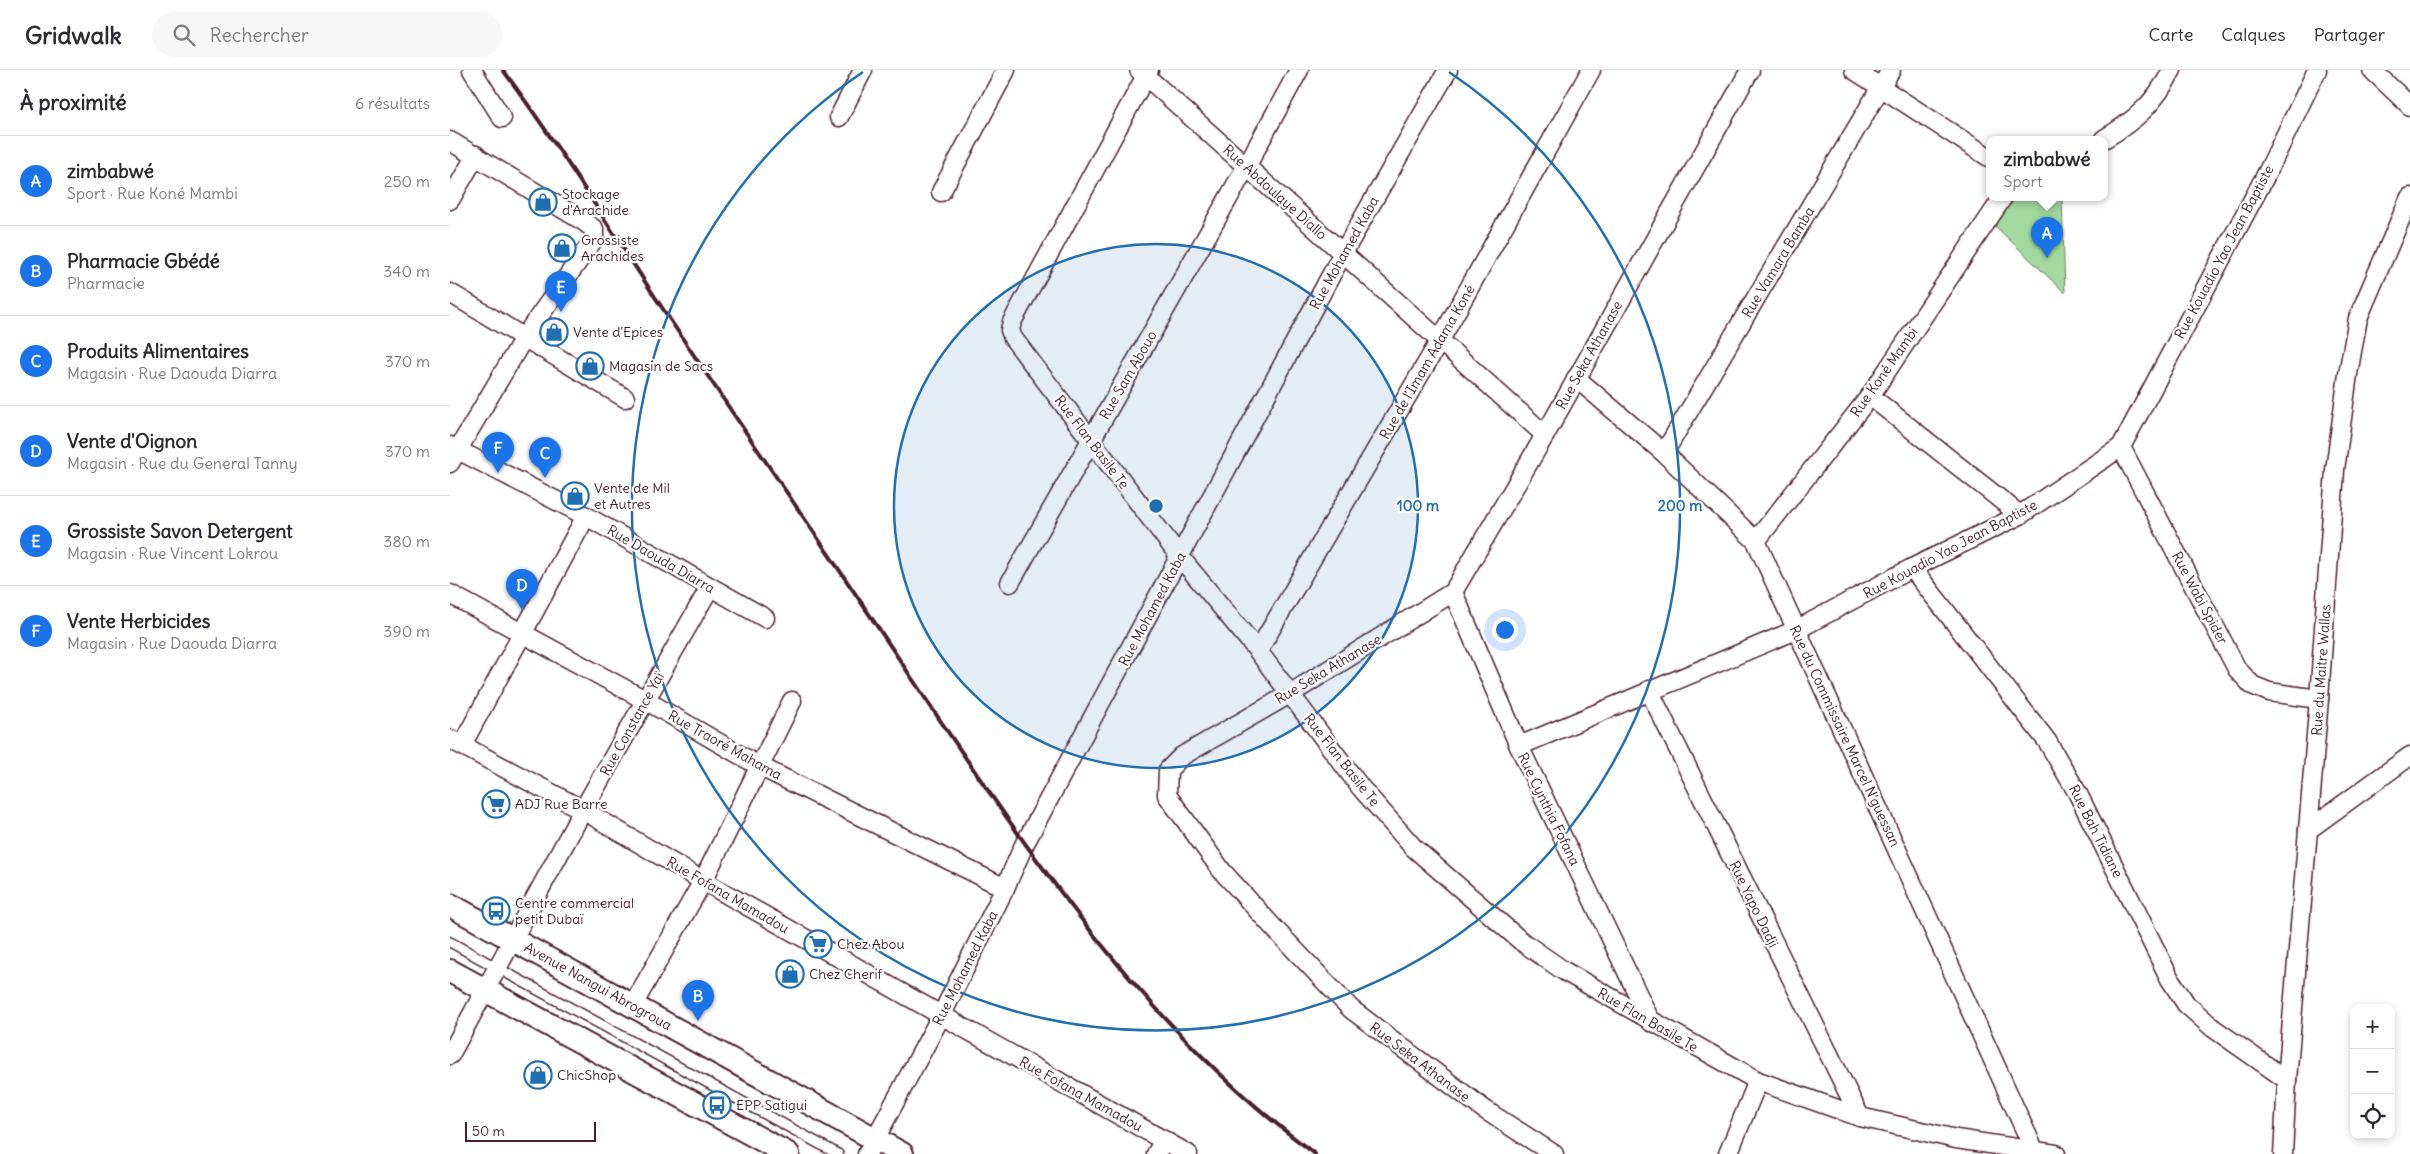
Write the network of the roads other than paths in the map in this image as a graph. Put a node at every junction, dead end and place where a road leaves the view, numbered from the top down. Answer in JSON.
{"nodes":[{"id":1,"x":472,"y":70,"type":"edge"},
{"id":2,"x":862,"y":70,"type":"edge"},
{"id":3,"x":1006,"y":70,"type":"edge"},
{"id":4,"x":1298,"y":70,"type":"edge"},
{"id":5,"x":1448,"y":70,"type":"edge"},
{"id":6,"x":1591,"y":70,"type":"edge"},
{"id":7,"x":1750,"y":70,"type":"edge"},
{"id":8,"x":1854,"y":70,"type":"edge"},
{"id":9,"x":1891,"y":70,"type":"edge"},
{"id":10,"x":2172,"y":70,"type":"edge"},
{"id":11,"x":2317,"y":70,"type":"edge"},
{"id":12,"x":2372,"y":70,"type":"edge"},
{"id":13,"x":1145,"y":72,"type":"edge"},
{"id":14,"x":1881,"y":88,"type":"junction"},
{"id":15,"x":2410,"y":106,"type":"edge"},
{"id":16,"x":502,"y":118,"type":"dead end"},
{"id":17,"x":838,"y":118,"type":"dead end"},
{"id":18,"x":2108,"y":136,"type":"edge"},
{"id":19,"x":450,"y":140,"type":"edge"},
{"id":20,"x":476,"y":155,"type":"junction"},
{"id":21,"x":1986,"y":155,"type":"edge"},
{"id":22,"x":1246,"y":167,"type":"junction"},
{"id":23,"x":941,"y":192,"type":"dead end"},
{"id":24,"x":2410,"y":198,"type":"edge"},
{"id":25,"x":450,"y":200,"type":"edge"},
{"id":26,"x":2000,"y":201,"type":"edge"},
{"id":27,"x":1343,"y":253,"type":"junction"},
{"id":28,"x":450,"y":293,"type":"edge"},
{"id":29,"x":525,"y":336,"type":"junction"},
{"id":30,"x":1439,"y":342,"type":"junction"},
{"id":31,"x":1576,"y":378,"type":"junction"},
{"id":32,"x":1870,"y":396,"type":"junction"},
{"id":33,"x":625,"y":398,"type":"dead end"},
{"id":34,"x":1545,"y":435,"type":"junction"},
{"id":35,"x":1090,"y":441,"type":"junction"},
{"id":36,"x":2121,"y":447,"type":"junction"},
{"id":37,"x":453,"y":453,"type":"edge"},
{"id":38,"x":1664,"y":453,"type":"junction"},
{"id":39,"x":2020,"y":515,"type":"junction"},
{"id":40,"x":586,"y":516,"type":"junction"},
{"id":41,"x":1756,"y":541,"type":"junction"},
{"id":42,"x":1180,"y":557,"type":"junction"},
{"id":43,"x":1912,"y":568,"type":"junction"},
{"id":44,"x":1010,"y":583,"type":"dead end"},
{"id":45,"x":710,"y":587,"type":"junction"},
{"id":46,"x":1453,"y":592,"type":"junction"},
{"id":47,"x":450,"y":594,"type":"edge"},
{"id":48,"x":765,"y":618,"type":"dead end"},
{"id":49,"x":1796,"y":630,"type":"junction"},
{"id":50,"x":521,"y":632,"type":"junction"},
{"id":51,"x":1258,"y":652,"type":"junction"},
{"id":52,"x":1649,"y":690,"type":"junction"},
{"id":53,"x":1290,"y":694,"type":"junction"},
{"id":54,"x":2320,"y":699,"type":"junction"},
{"id":55,"x":645,"y":700,"type":"junction"},
{"id":56,"x":792,"y":701,"type":"dead end"},
{"id":57,"x":456,"y":742,"type":"edge"},
{"id":58,"x":1519,"y":746,"type":"junction"},
{"id":59,"x":2410,"y":756,"type":"edge"},
{"id":60,"x":758,"y":766,"type":"junction"},
{"id":61,"x":583,"y":810,"type":"junction"},
{"id":62,"x":2308,"y":830,"type":"junction"},
{"id":63,"x":703,"y":881,"type":"junction"},
{"id":64,"x":1005,"y":888,"type":"junction"},
{"id":65,"x":450,"y":905,"type":"edge"},
{"id":66,"x":513,"y":939,"type":"junction"},
{"id":67,"x":450,"y":942,"type":"edge"},
{"id":68,"x":497,"y":968,"type":"junction"},
{"id":69,"x":450,"y":971,"type":"edge"},
{"id":70,"x":486,"y":990,"type":"junction"},
{"id":71,"x":633,"y":1006,"type":"junction"},
{"id":72,"x":941,"y":1016,"type":"junction"},
{"id":73,"x":1650,"y":1022,"type":"junction"},
{"id":74,"x":450,"y":1055,"type":"edge"},
{"id":75,"x":2287,"y":1080,"type":"junction"},
{"id":76,"x":1758,"y":1081,"type":"junction"},
{"id":77,"x":1860,"y":1117,"type":"junction"},
{"id":78,"x":871,"y":1147,"type":"edge"},
{"id":79,"x":1160,"y":1147,"type":"edge"},
{"id":80,"x":2035,"y":1152,"type":"junction"},
{"id":81,"x":788,"y":1154,"type":"edge"},
{"id":82,"x":838,"y":1154,"type":"edge"},
{"id":83,"x":902,"y":1154,"type":"edge"},
{"id":84,"x":1188,"y":1154,"type":"edge"},
{"id":85,"x":1554,"y":1154,"type":"edge"},
{"id":86,"x":1728,"y":1154,"type":"edge"},
{"id":87,"x":2056,"y":1154,"type":"edge"},
{"id":88,"x":2283,"y":1154,"type":"edge"}],
"edges":[{"from":1,"to":16,"type":"street"},
{"from":2,"to":17,"type":"street"},
{"from":3,"to":23,"type":"street"},
{"from":4,"to":22,"type":"street","name":"Rue Sam Abouo"},
{"from":5,"to":27,"type":"street","name":"Rue Mohamed Kaba"},
{"from":6,"to":30,"type":"street","name":"Rue de l'Imam Adama Koné"},
{"from":7,"to":31,"type":"street","name":"Rue Seka Athanase"},
{"from":8,"to":14,"type":"street"},
{"from":9,"to":14,"type":"street","name":"Rue Vamara Bamba"},
{"from":10,"to":18,"type":"street"},
{"from":11,"to":36,"type":"street","name":"Rue Kouadio Yao Jean Baptiste"},
{"from":12,"to":15,"type":"street"},
{"from":13,"to":22,"type":"street","name":"Rue Abdoulaye Diallo"},
{"from":13,"to":35,"type":"street","name":"Rue Flan Basile Te"},
{"from":14,"to":21,"type":"street"},
{"from":14,"to":38,"type":"street","name":"Rue Vamara Bamba"},
{"from":19,"to":20,"type":"street"},
{"from":20,"to":25,"type":"street"},
{"from":20,"to":29,"type":"street"},
{"from":22,"to":27,"type":"street","name":"Rue Abdoulaye Diallo"},
{"from":22,"to":35,"type":"street","name":"Rue Sam Abouo"},
{"from":24,"to":54,"type":"street","name":"Rue du Maitre Wallas"},
{"from":26,"to":32,"type":"street","name":"Rue Koné Mambi"},
{"from":27,"to":30,"type":"street","name":"Rue Abdoulaye Diallo"},
{"from":27,"to":42,"type":"street","name":"Rue Mohamed Kaba"},
{"from":28,"to":29,"type":"street"},
{"from":29,"to":33,"type":"street"},
{"from":29,"to":37,"type":"street"},
{"from":30,"to":34,"type":"street","name":"Rue Abdoulaye Diallo"},
{"from":30,"to":51,"type":"street","name":"Rue de l'Imam Adama Koné"},
{"from":31,"to":34,"type":"street","name":"Rue Seka Athanase"},
{"from":31,"to":38,"type":"street","name":"Rue du Commissaire Marcel N'guessan"},
{"from":32,"to":39,"type":"street"},
{"from":32,"to":41,"type":"street","name":"Rue Koné Mambi"},
{"from":34,"to":46,"type":"street","name":"Rue Seka Athanase"},
{"from":35,"to":42,"type":"street","name":"Rue Flan Basile Te"},
{"from":35,"to":44,"type":"street","name":"Rue Sam Abouo"},
{"from":36,"to":39,"type":"street","name":"Rue Kouadio Yao Jean Baptiste"},
{"from":36,"to":54,"type":"street","name":"Rue Wabi Spider"},
{"from":37,"to":40,"type":"street","name":"Rue Daouda Diarra"},
{"from":38,"to":41,"type":"street","name":"Rue du Commissaire Marcel N'guessan"},
{"from":39,"to":43,"type":"street","name":"Rue Kouadio Yao Jean Baptiste"},
{"from":40,"to":45,"type":"street","name":"Rue Daouda Diarra"},
{"from":40,"to":50,"type":"street"},
{"from":41,"to":49,"type":"street","name":"Rue du Commissaire Marcel N'guessan"},
{"from":42,"to":51,"type":"street","name":"Rue Flan Basile Te"},
{"from":42,"to":64,"type":"street","name":"Rue Mohamed Kaba"},
{"from":43,"to":49,"type":"street","name":"Rue Kouadio Yao Jean Baptiste"},
{"from":43,"to":75,"type":"street","name":"Rue Bah Tidiane"},
{"from":45,"to":48,"type":"street","name":"Rue Daouda Diarra"},
{"from":45,"to":55,"type":"street","name":"Rue Constance Yaï"},
{"from":46,"to":53,"type":"street","name":"Rue Seka Athanase"},
{"from":46,"to":58,"type":"street","name":"Rue Cynthia Fofana"},
{"from":47,"to":50,"type":"street","name":"Rue Traoré Mahama"},
{"from":49,"to":52,"type":"street","name":"Rue Kouadio Yao Jean Baptiste"},
{"from":49,"to":80,"type":"street","name":"Rue du Commissaire Marcel N'guessan"},
{"from":50,"to":55,"type":"street","name":"Rue Traoré Mahama"},
{"from":50,"to":57,"type":"street"},
{"from":51,"to":53,"type":"street","name":"Rue Flan Basile Te"},
{"from":52,"to":58,"type":"street","name":"Rue Kouadio Yao Jean Baptiste"},
{"from":52,"to":77,"type":"street","name":"Rue Yapo Dadji"},
{"from":53,"to":73,"type":"street","name":"Rue Flan Basile Te"},
{"from":53,"to":85,"type":"street","name":"Rue Seka Athanase"},
{"from":54,"to":62,"type":"street","name":"Rue du Maitre Wallas"},
{"from":55,"to":60,"type":"street","name":"Rue Traoré Mahama"},
{"from":55,"to":61,"type":"street","name":"Rue Constance Yaï"},
{"from":56,"to":60,"type":"street"},
{"from":57,"to":61,"type":"street","name":"Rue Fofana Mamadou"},
{"from":58,"to":73,"type":"street","name":"Rue Cynthia Fofana"},
{"from":59,"to":62,"type":"street"},
{"from":60,"to":63,"type":"street"},
{"from":60,"to":64,"type":"street","name":"Rue Traoré Mahama"},
{"from":61,"to":63,"type":"street","name":"Rue Fofana Mamadou"},
{"from":61,"to":66,"type":"street","name":"Rue Constance Yaï"},
{"from":62,"to":75,"type":"street","name":"Rue du Maitre Wallas"},
{"from":63,"to":71,"type":"street"},
{"from":63,"to":72,"type":"street","name":"Rue Fofana Mamadou"},
{"from":64,"to":72,"type":"street","name":"Rue Mohamed Kaba"},
{"from":65,"to":66,"type":"street","name":"Avenue Nangui Abrogroua"},
{"from":66,"to":68,"type":"street","name":"Rue Constance Yaï"},
{"from":66,"to":71,"type":"street","name":"Avenue Nangui Abrogroua"},
{"from":67,"to":68,"type":"lane"},
{"from":68,"to":70,"type":"street","name":"Rue Constance Yaï"},
{"from":68,"to":82,"type":"lane"},
{"from":69,"to":70,"type":"street"},
{"from":70,"to":74,"type":"street","name":"Rue Constance Yaï"},
{"from":70,"to":81,"type":"street"},
{"from":71,"to":78,"type":"street","name":"Avenue Nangui Abrogroua"},
{"from":72,"to":78,"type":"street","name":"Rue Mohamed Kaba"},
{"from":72,"to":79,"type":"street","name":"Rue Fofana Mamadou"},
{"from":73,"to":76,"type":"street","name":"Rue Flan Basile Te"},
{"from":75,"to":88,"type":"street","name":"Rue du Maitre Wallas"},
{"from":76,"to":77,"type":"street","name":"Rue Flan Basile Te"},
{"from":76,"to":86,"type":"street"},
{"from":77,"to":80,"type":"street","name":"Rue Flan Basile Te"},
{"from":78,"to":83,"type":"street","name":"Avenue Nangui Abrogroua"},
{"from":79,"to":84,"type":"street","name":"Rue Fofana Mamadou"},
{"from":80,"to":87,"type":"street","name":"Rue Flan Basile Te"}]}
